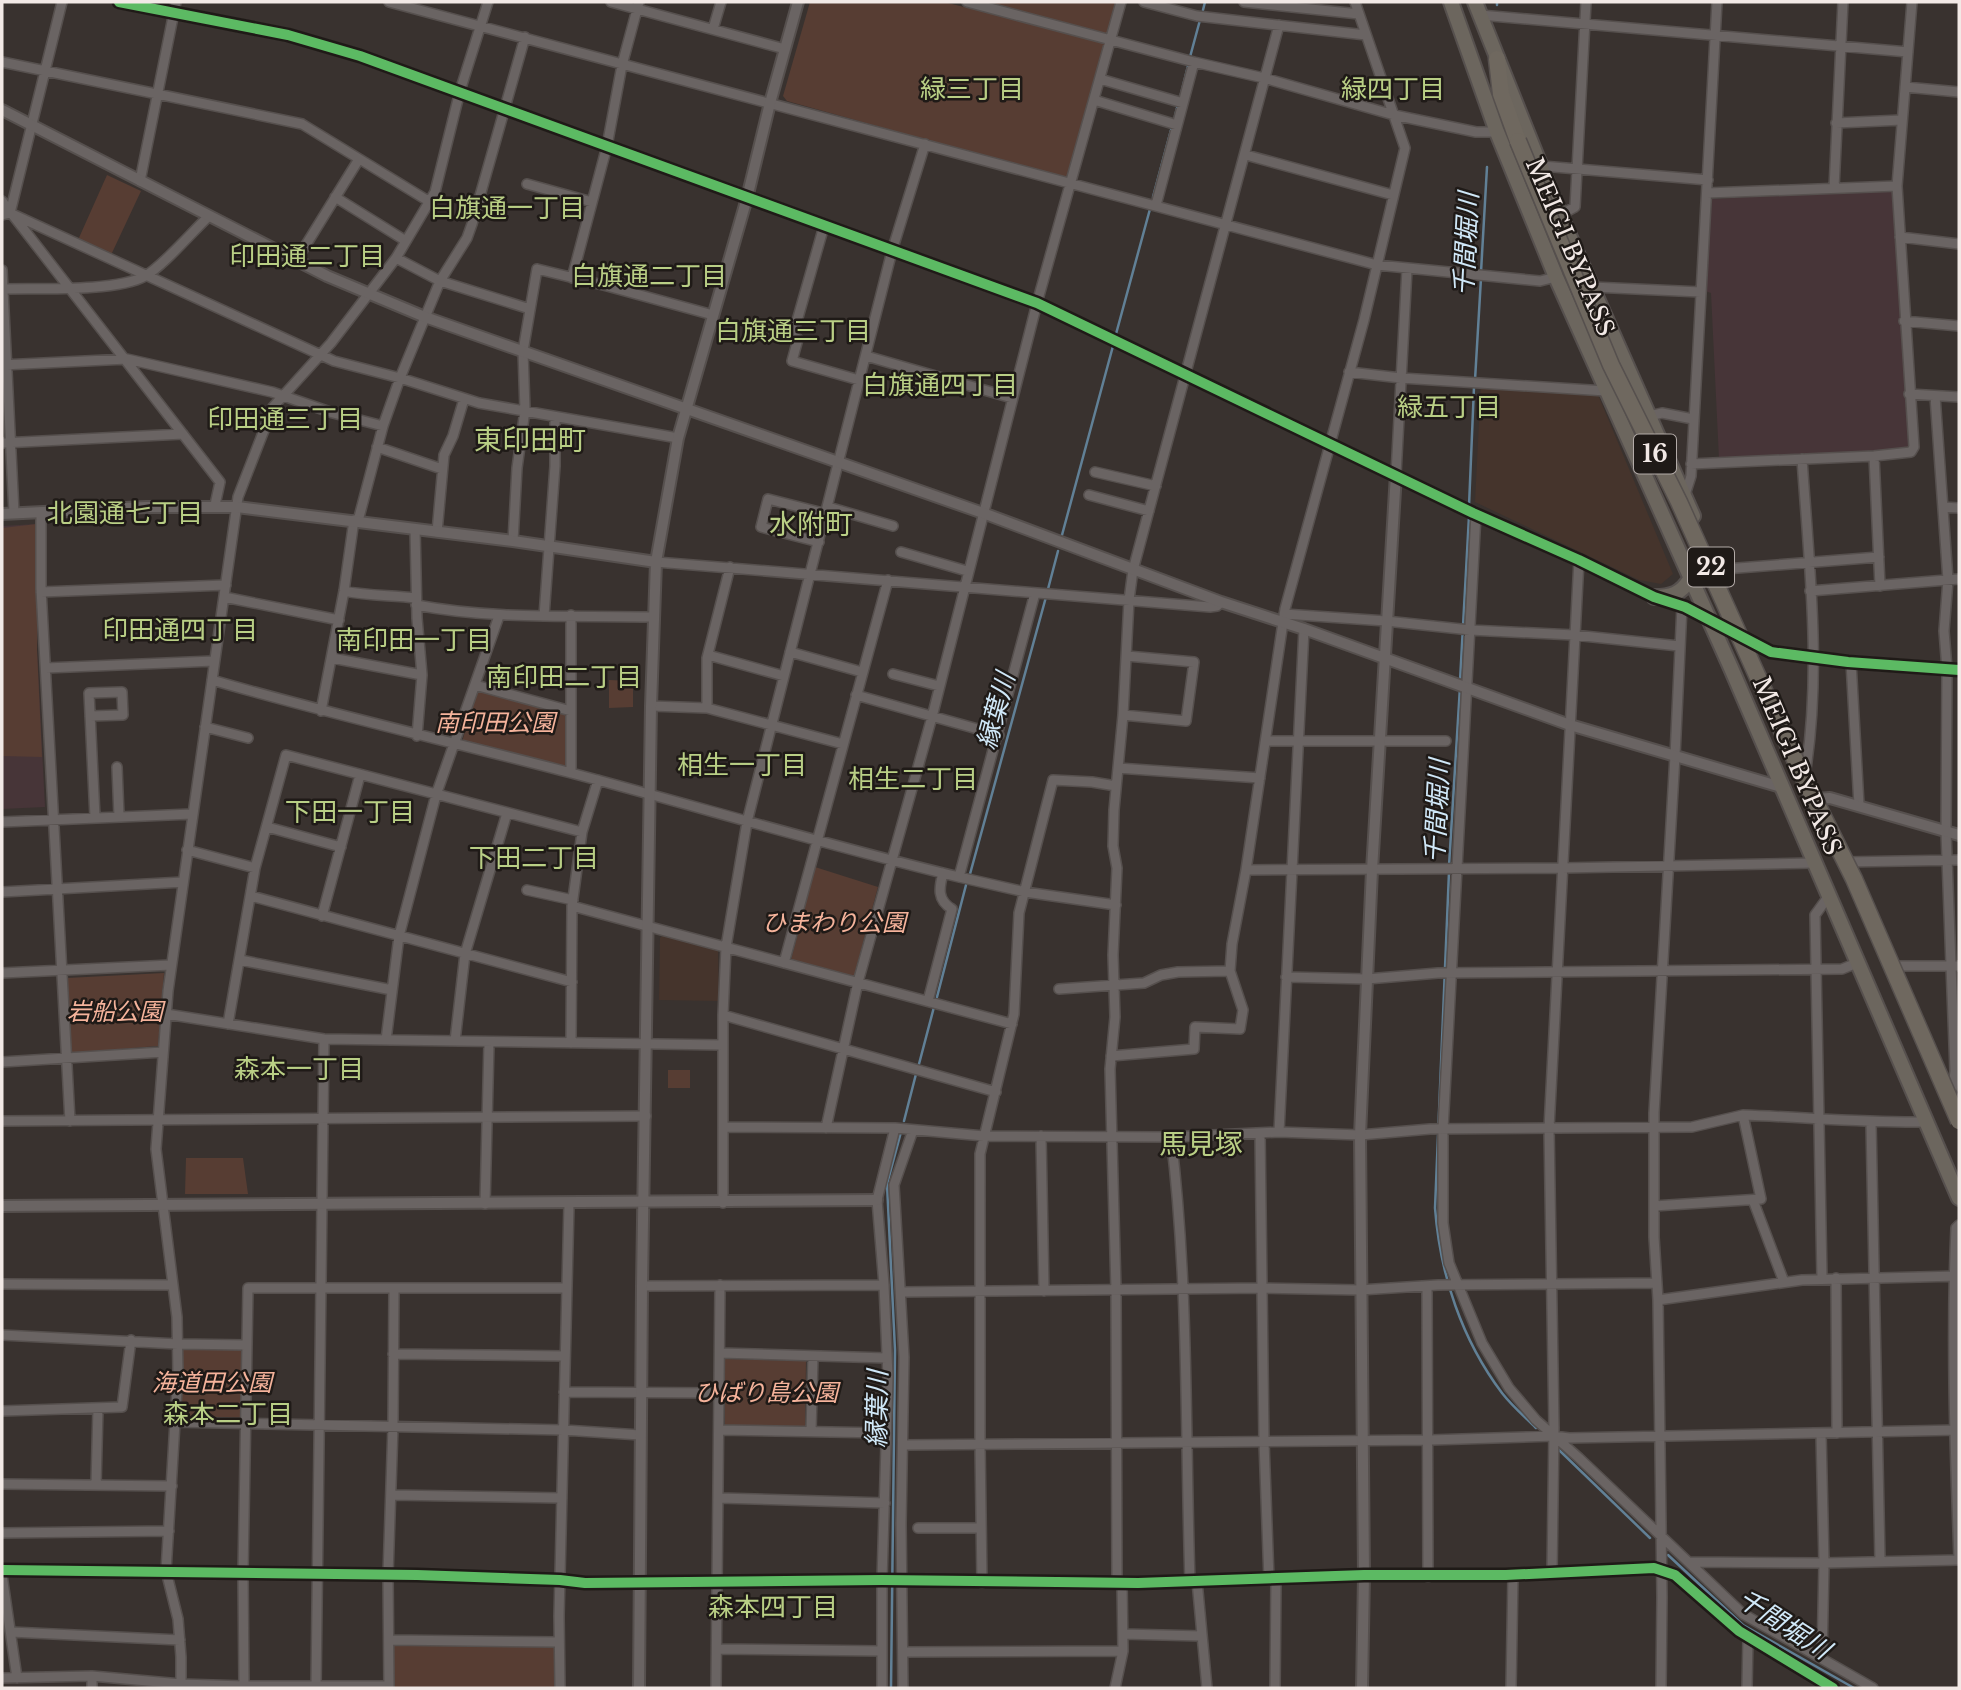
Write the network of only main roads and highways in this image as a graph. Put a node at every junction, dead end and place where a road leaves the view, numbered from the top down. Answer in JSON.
{"nodes":[{"id":1,"x":1451,"y":2,"type":"edge"},
{"id":2,"x":1478,"y":8,"type":"edge"},
{"id":3,"x":1497,"y":59,"type":"junction"},
{"id":4,"x":1690,"y":579,"type":"junction"},
{"id":5,"x":1654,"y":597,"type":"road end"},
{"id":6,"x":1959,"y":1122,"type":"edge"},
{"id":7,"x":1959,"y":1198,"type":"edge"}],
"edges":[{"from":1,"to":4,"type":"highway","name":"MEIGI BYPASS","number":"22"},
{"from":2,"to":3,"type":"highway","name":"MEIGI BYPASS","number":"22"},
{"from":3,"to":6,"type":"highway","name":"MEIGI BYPASS","number":"22"},
{"from":3,"to":6,"type":"highway","number":"16","bridge":true},
{"from":4,"to":5,"type":"highway"},
{"from":4,"to":7,"type":"highway","name":"MEIGI BYPASS","number":"22"}]}
